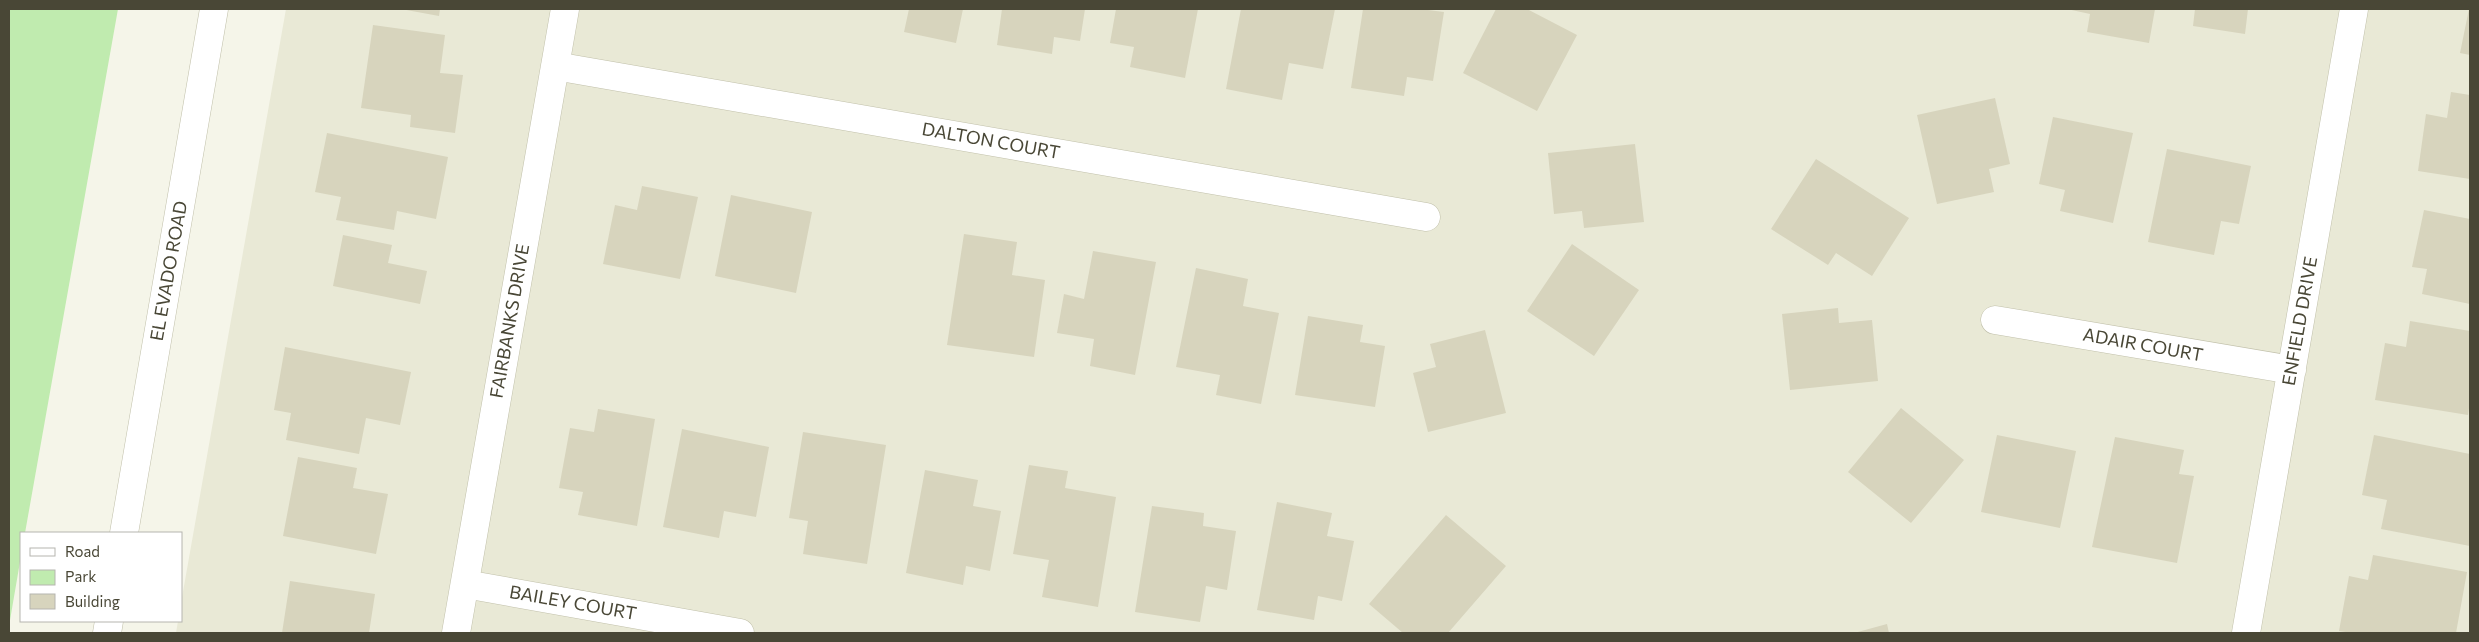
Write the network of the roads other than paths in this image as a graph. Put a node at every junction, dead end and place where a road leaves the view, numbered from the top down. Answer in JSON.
{"nodes":[{"id":1,"x":214,"y":9,"type":"edge"},
{"id":2,"x":565,"y":9,"type":"edge"},
{"id":3,"x":2354,"y":9,"type":"edge"},
{"id":4,"x":555,"y":66,"type":"junction"},
{"id":5,"x":1426,"y":217,"type":"dead end"},
{"id":6,"x":1995,"y":320,"type":"dead end"},
{"id":7,"x":2292,"y":370,"type":"junction"},
{"id":8,"x":124,"y":532,"type":"edge"},
{"id":9,"x":465,"y":584,"type":"junction"},
{"id":10,"x":456,"y":633,"type":"edge"},
{"id":11,"x":740,"y":633,"type":"edge"},
{"id":12,"x":2246,"y":633,"type":"edge"}],
"edges":[{"from":1,"to":8,"type":"street","name":"EL EVADO ROAD"},
{"from":2,"to":4,"type":"street","name":"FAIRBANKS DRIVE"},
{"from":3,"to":7,"type":"street","name":"ENFIELD DRIVE"},
{"from":4,"to":5,"type":"street","name":"DALTON COURT"},
{"from":4,"to":9,"type":"street","name":"FAIRBANKS DRIVE"},
{"from":6,"to":7,"type":"street","name":"ADAIR COURT"},
{"from":7,"to":12,"type":"street","name":"ENFIELD DRIVE"},
{"from":9,"to":10,"type":"street","name":"FAIRBANKS DRIVE"},
{"from":9,"to":11,"type":"street","name":"BAILEY COURT"}]}
